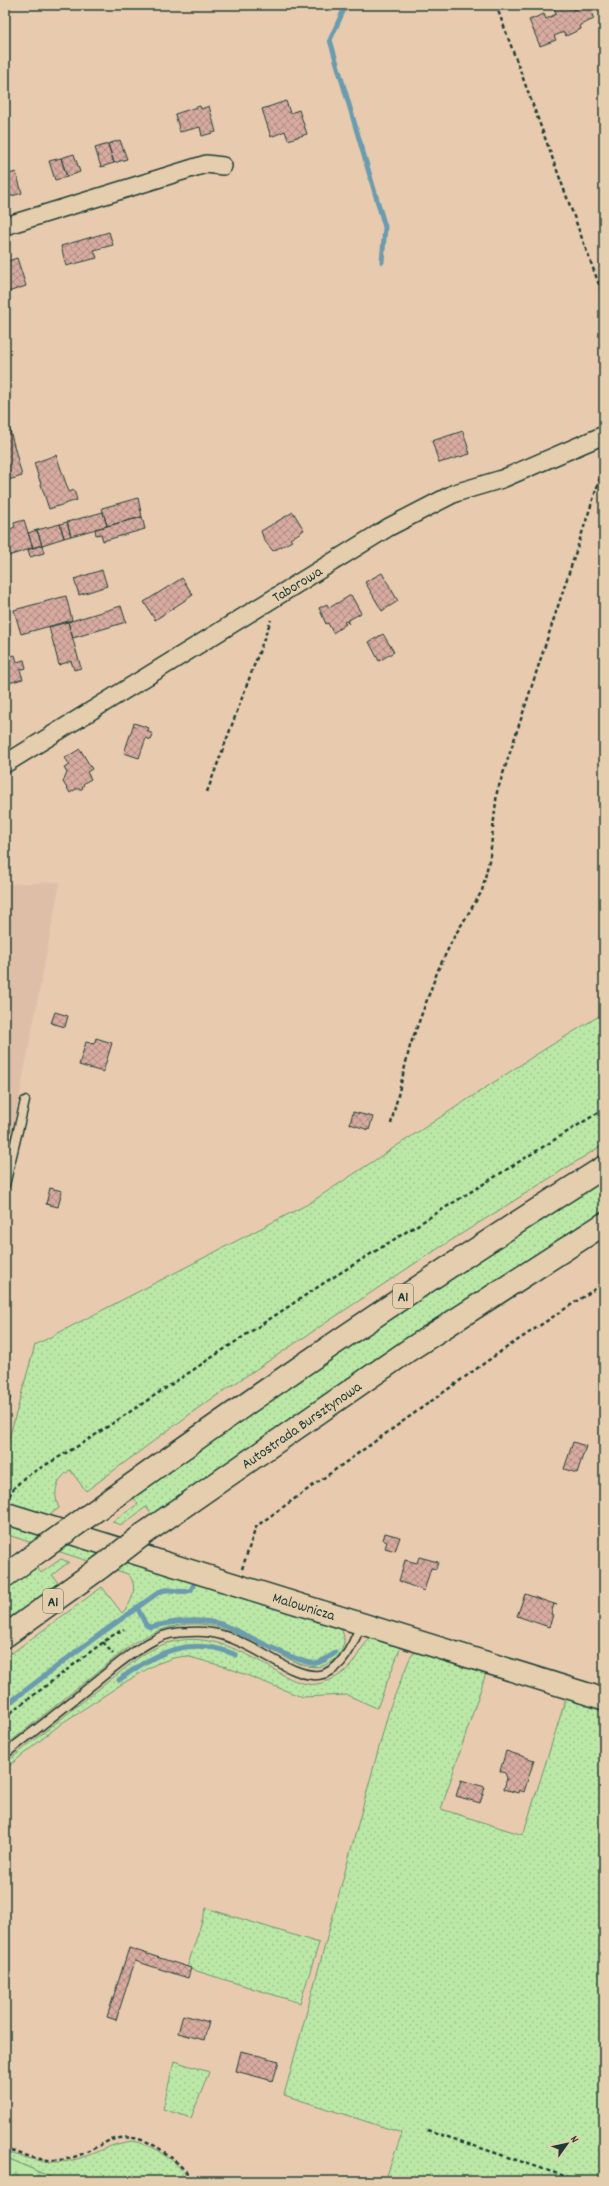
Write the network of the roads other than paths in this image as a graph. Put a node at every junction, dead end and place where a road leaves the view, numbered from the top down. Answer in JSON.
{"nodes":[{"id":1,"x":223,"y":166,"type":"dead end"},
{"id":2,"x":5,"y":226,"type":"edge"},
{"id":3,"x":604,"y":435,"type":"edge"},
{"id":4,"x":5,"y":764,"type":"edge"},
{"id":5,"x":24,"y":1101,"type":"dead end"},
{"id":6,"x":604,"y":1167,"type":"edge"},
{"id":7,"x":5,"y":1185,"type":"edge"},
{"id":8,"x":604,"y":1224,"type":"edge"},
{"id":9,"x":6,"y":1508,"type":"edge"},
{"id":10,"x":5,"y":1576,"type":"edge"},
{"id":11,"x":361,"y":1623,"type":"junction"},
{"id":12,"x":5,"y":1636,"type":"edge"},
{"id":13,"x":604,"y":1699,"type":"edge"},
{"id":14,"x":5,"y":1754,"type":"edge"}],
"edges":[{"from":1,"to":2,"type":"street"},
{"from":3,"to":4,"type":"street","name":"Taborowa"},
{"from":5,"to":7,"type":"lane"},
{"from":6,"to":10,"type":"highway","number":"A1","bridge":true},
{"from":8,"to":12,"type":"highway","name":"Autostrada Bursztynowa","number":"A1","bridge":true},
{"from":9,"to":11,"type":"street","name":"Malownicza"},
{"from":11,"to":13,"type":"street","name":"Malownicza"},
{"from":11,"to":14,"type":"lane"}]}
